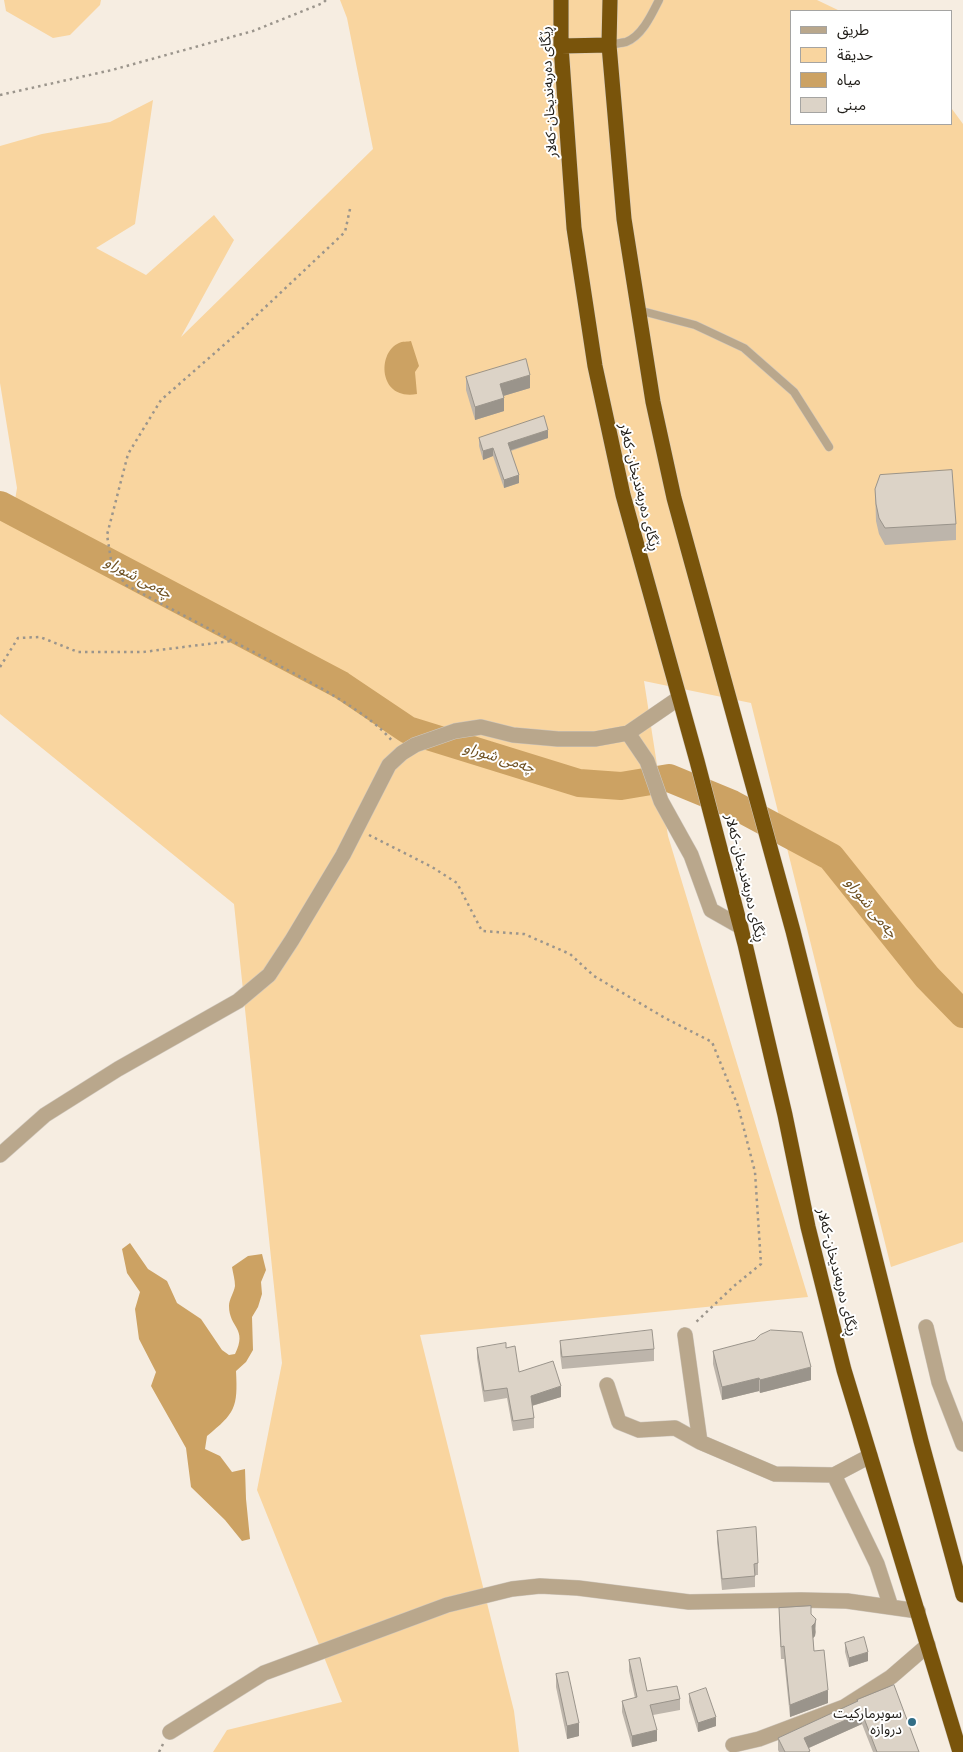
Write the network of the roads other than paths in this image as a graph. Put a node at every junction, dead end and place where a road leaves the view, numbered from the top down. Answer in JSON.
{"nodes":[{"id":1,"x":561,"y":0,"type":"edge"},
{"id":2,"x":610,"y":0,"type":"edge"},
{"id":3,"x":659,"y":0,"type":"edge"},
{"id":4,"x":609,"y":45,"type":"junction"},
{"id":5,"x":562,"y":46,"type":"junction"},
{"id":6,"x":638,"y":310,"type":"junction"},
{"id":7,"x":830,"y":447,"type":"dead end"},
{"id":8,"x":678,"y":698,"type":"junction"},
{"id":9,"x":628,"y":734,"type":"junction"},
{"id":10,"x":741,"y":926,"type":"junction"},
{"id":11,"x":0,"y":1155,"type":"edge"},
{"id":12,"x":926,"y":1327,"type":"dead end"},
{"id":13,"x":685,"y":1335,"type":"road end"},
{"id":14,"x":608,"y":1385,"type":"dead end"},
{"id":15,"x":700,"y":1442,"type":"junction"},
{"id":16,"x":963,"y":1444,"type":"edge"},
{"id":17,"x":870,"y":1456,"type":"junction"},
{"id":18,"x":834,"y":1475,"type":"junction"},
{"id":19,"x":960,"y":1575,"type":"edge"},
{"id":20,"x":963,"y":1595,"type":"edge"},
{"id":21,"x":891,"y":1607,"type":"junction"},
{"id":22,"x":918,"y":1611,"type":"junction"},
{"id":23,"x":928,"y":1645,"type":"junction"},
{"id":24,"x":170,"y":1732,"type":"dead end"},
{"id":25,"x":734,"y":1745,"type":"dead end"},
{"id":26,"x":762,"y":1746,"type":"edge"},
{"id":27,"x":960,"y":1752,"type":"edge"}],
"edges":[{"from":1,"to":5,"type":"highway","name":"ڕێگای دەربەندیخان-کەلار"},
{"from":2,"to":4,"type":"highway"},
{"from":3,"to":4,"type":"lane"},
{"from":4,"to":5,"type":"highway"},
{"from":4,"to":6,"type":"highway"},
{"from":5,"to":8,"type":"highway","name":"ڕێگای دەربەندیخان-کەلار"},
{"from":6,"to":7,"type":"lane"},
{"from":6,"to":19,"type":"highway"},
{"from":8,"to":9,"type":"street"},
{"from":8,"to":10,"type":"highway","name":"ڕێگای دەربەندیخان-کەلار"},
{"from":9,"to":10,"type":"street"},
{"from":9,"to":11,"type":"street"},
{"from":10,"to":17,"type":"highway","name":"ڕێگای دەربەندیخان-کەلار"},
{"from":12,"to":16,"type":"street"},
{"from":13,"to":15,"type":"street"},
{"from":14,"to":15,"type":"street"},
{"from":15,"to":18,"type":"street"},
{"from":17,"to":18,"type":"street"},
{"from":17,"to":22,"type":"highway","name":"ڕێگای دەربەندیخان-کەلار"},
{"from":18,"to":21,"type":"street"},
{"from":19,"to":20,"type":"highway"},
{"from":21,"to":22,"type":"street"},
{"from":21,"to":24,"type":"street"},
{"from":22,"to":23,"type":"highway","name":"ڕێگای دەربەندیخان-کەلار"},
{"from":23,"to":26,"type":"street"},
{"from":23,"to":27,"type":"highway","name":"ڕێگای دەربەندیخان-کەلار"},
{"from":25,"to":26,"type":"street"}]}
